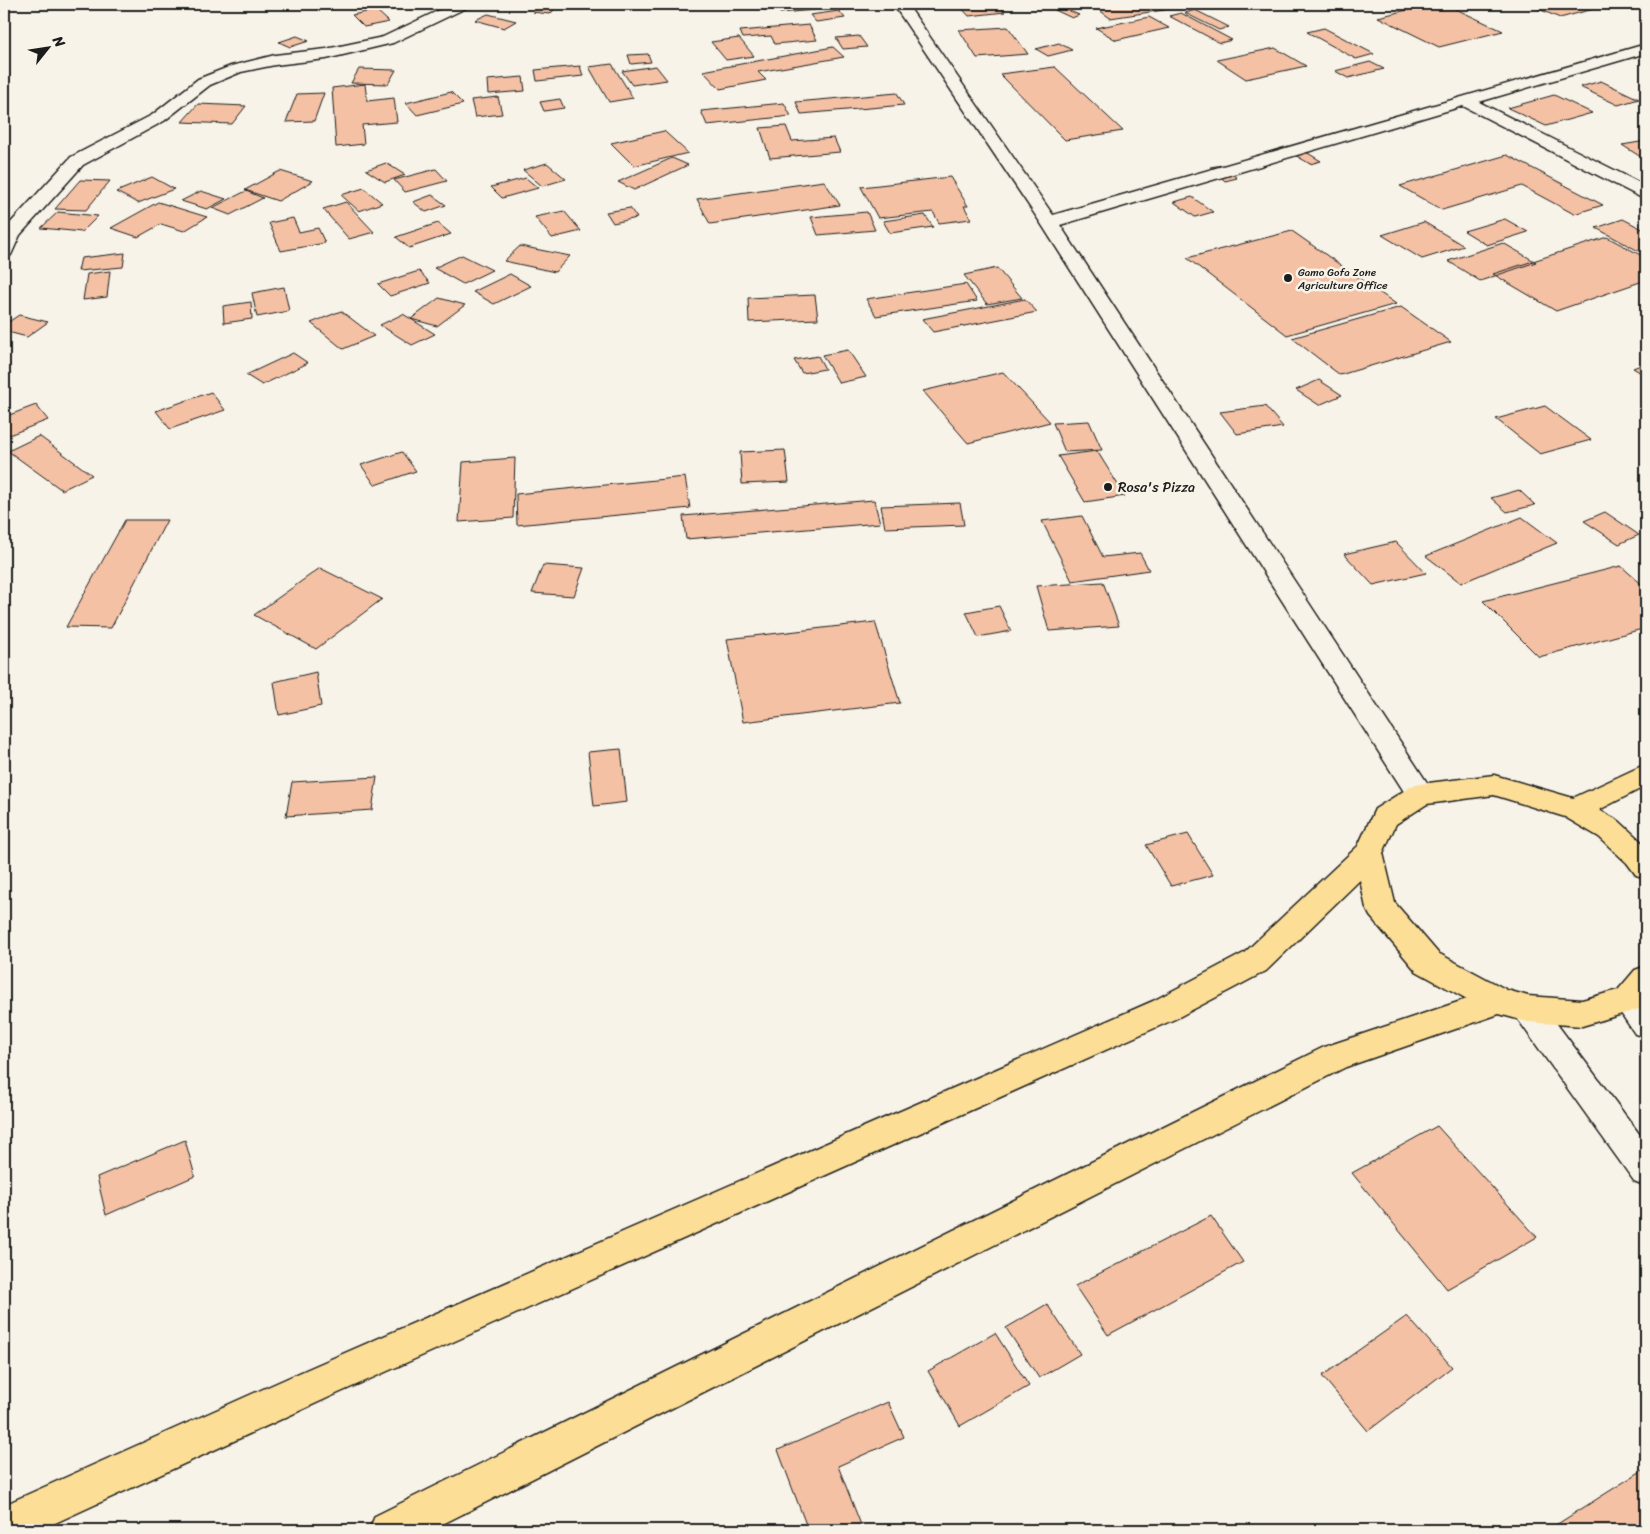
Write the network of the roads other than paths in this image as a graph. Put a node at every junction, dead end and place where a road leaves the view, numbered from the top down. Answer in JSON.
{"nodes":[{"id":1,"x":463,"y":4,"type":"edge"},
{"id":2,"x":900,"y":4,"type":"edge"},
{"id":3,"x":1646,"y":48,"type":"edge"},
{"id":4,"x":1465,"y":100,"type":"junction"},
{"id":5,"x":1646,"y":193,"type":"edge"},
{"id":6,"x":1049,"y":222,"type":"junction"},
{"id":7,"x":4,"y":250,"type":"edge"},
{"id":8,"x":1646,"y":774,"type":"edge"},
{"id":9,"x":1420,"y":794,"type":"junction"},
{"id":10,"x":1576,"y":809,"type":"junction"},
{"id":11,"x":1370,"y":853,"type":"junction"},
{"id":12,"x":1646,"y":867,"type":"edge"},
{"id":13,"x":1640,"y":1001,"type":"edge"},
{"id":14,"x":1513,"y":1005,"type":"junction"},
{"id":15,"x":1646,"y":1170,"type":"edge"},
{"id":16,"x":4,"y":1526,"type":"edge"},
{"id":17,"x":389,"y":1530,"type":"edge"}],
"edges":[{"from":1,"to":7,"type":"street"},
{"from":2,"to":6,"type":"street"},
{"from":3,"to":4,"type":"street"},
{"from":4,"to":5,"type":"street"},
{"from":4,"to":6,"type":"street"},
{"from":6,"to":9,"type":"street"},
{"from":8,"to":10,"type":"highway"},
{"from":9,"to":10,"type":"highway"},
{"from":9,"to":11,"type":"highway"},
{"from":10,"to":12,"type":"highway"},
{"from":11,"to":14,"type":"highway"},
{"from":11,"to":16,"type":"highway"},
{"from":13,"to":14,"type":"highway"},
{"from":14,"to":15,"type":"street"},
{"from":14,"to":17,"type":"highway"}]}
